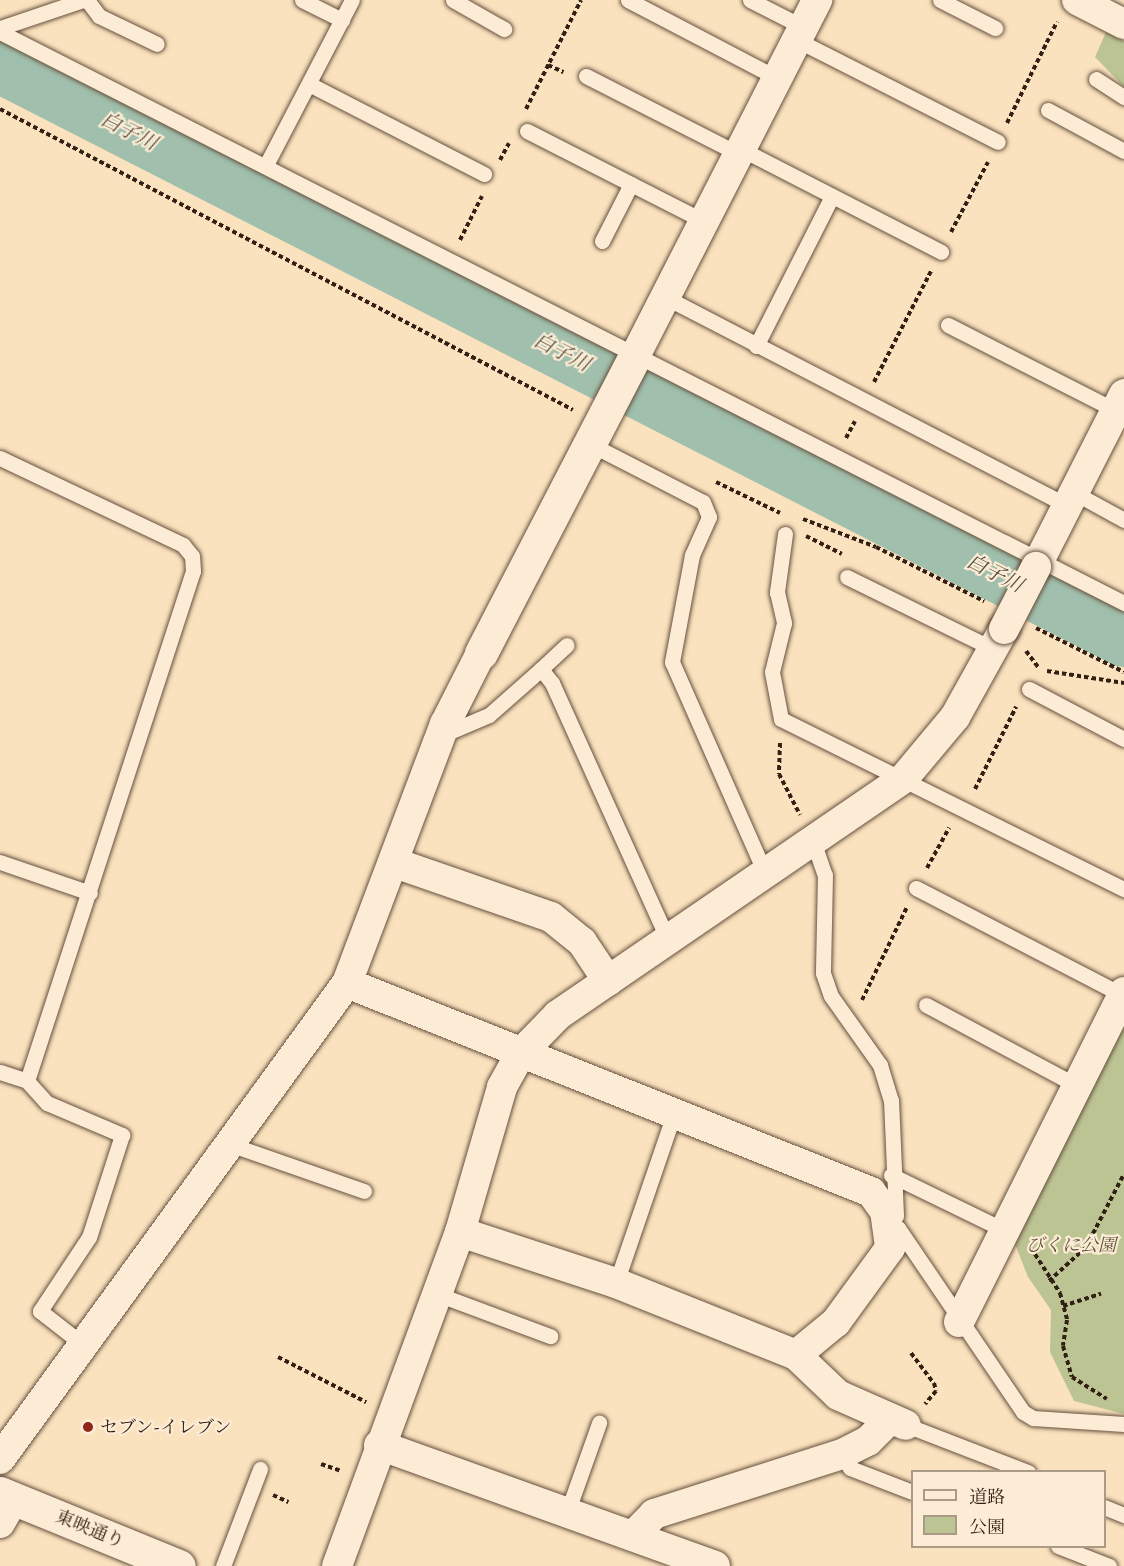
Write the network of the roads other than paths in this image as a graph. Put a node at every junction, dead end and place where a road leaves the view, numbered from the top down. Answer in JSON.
{"nodes":[{"id":1,"x":82,"y":0,"type":"edge"},
{"id":2,"x":87,"y":0,"type":"edge"},
{"id":3,"x":302,"y":0,"type":"edge"},
{"id":4,"x":352,"y":0,"type":"edge"},
{"id":5,"x":453,"y":0,"type":"edge"},
{"id":6,"x":628,"y":0,"type":"edge"},
{"id":7,"x":750,"y":0,"type":"edge"},
{"id":8,"x":817,"y":0,"type":"edge"},
{"id":9,"x":940,"y":0,"type":"edge"},
{"id":10,"x":1070,"y":5,"type":"edge"},
{"id":11,"x":342,"y":20,"type":"junction"},
{"id":12,"x":1124,"y":24,"type":"edge"},
{"id":13,"x":995,"y":28,"type":"dead end"},
{"id":14,"x":504,"y":29,"type":"dead end"},
{"id":15,"x":0,"y":30,"type":"edge"},
{"id":16,"x":800,"y":33,"type":"junction"},
{"id":17,"x":157,"y":44,"type":"dead end"},
{"id":18,"x":586,"y":76,"type":"dead end"},
{"id":19,"x":777,"y":78,"type":"junction"},
{"id":20,"x":1096,"y":79,"type":"dead end"},
{"id":21,"x":309,"y":84,"type":"junction"},
{"id":22,"x":1124,"y":97,"type":"edge"},
{"id":23,"x":1048,"y":110,"type":"dead end"},
{"id":24,"x":527,"y":131,"type":"dead end"},
{"id":25,"x":998,"y":142,"type":"road end"},
{"id":26,"x":740,"y":151,"type":"junction"},
{"id":27,"x":1124,"y":151,"type":"edge"},
{"id":28,"x":266,"y":165,"type":"junction"},
{"id":29,"x":489,"y":176,"type":"road end"},
{"id":30,"x":631,"y":184,"type":"junction"},
{"id":31,"x":832,"y":196,"type":"junction"},
{"id":32,"x":704,"y":221,"type":"junction"},
{"id":33,"x":602,"y":241,"type":"dead end"},
{"id":34,"x":940,"y":252,"type":"road end"},
{"id":35,"x":665,"y":297,"type":"junction"},
{"id":36,"x":948,"y":326,"type":"dead end"},
{"id":37,"x":756,"y":346,"type":"junction"},
{"id":38,"x":633,"y":359,"type":"junction"},
{"id":39,"x":1120,"y":402,"type":"edge"},
{"id":40,"x":597,"y":427,"type":"junction"},
{"id":41,"x":0,"y":458,"type":"edge"},
{"id":42,"x":1070,"y":498,"type":"junction"},
{"id":43,"x":1124,"y":520,"type":"edge"},
{"id":44,"x":785,"y":534,"type":"dead end"},
{"id":45,"x":1038,"y":564,"type":"junction"},
{"id":46,"x":847,"y":577,"type":"dead end"},
{"id":47,"x":1124,"y":603,"type":"edge"},
{"id":48,"x":998,"y":637,"type":"junction"},
{"id":49,"x":567,"y":645,"type":"dead end"},
{"id":50,"x":481,"y":653,"type":"joint"},
{"id":51,"x":541,"y":669,"type":"junction"},
{"id":52,"x":1029,"y":690,"type":"road end"},
{"id":53,"x":441,"y":736,"type":"junction"},
{"id":54,"x":1124,"y":739,"type":"edge"},
{"id":55,"x":904,"y":778,"type":"junction"},
{"id":56,"x":813,"y":842,"type":"junction"},
{"id":57,"x":0,"y":862,"type":"edge"},
{"id":58,"x":394,"y":863,"type":"junction"},
{"id":59,"x":766,"y":875,"type":"junction"},
{"id":60,"x":916,"y":888,"type":"road end"},
{"id":61,"x":1124,"y":889,"type":"edge"},
{"id":62,"x":90,"y":893,"type":"junction"},
{"id":63,"x":668,"y":940,"type":"junction"},
{"id":64,"x":608,"y":981,"type":"junction"},
{"id":65,"x":347,"y":982,"type":"junction"},
{"id":66,"x":1123,"y":993,"type":"edge"},
{"id":67,"x":926,"y":1005,"type":"dead end"},
{"id":68,"x":521,"y":1053,"type":"junction"},
{"id":69,"x":0,"y":1072,"type":"edge"},
{"id":70,"x":27,"y":1081,"type":"junction"},
{"id":71,"x":1078,"y":1086,"type":"junction"},
{"id":72,"x":674,"y":1114,"type":"junction"},
{"id":73,"x":229,"y":1144,"type":"junction"},
{"id":74,"x":891,"y":1175,"type":"junction"},
{"id":75,"x":364,"y":1191,"type":"dead end"},
{"id":76,"x":893,"y":1228,"type":"junction"},
{"id":77,"x":460,"y":1232,"type":"junction"},
{"id":78,"x":1016,"y":1234,"type":"junction"},
{"id":79,"x":616,"y":1283,"type":"junction"},
{"id":80,"x":437,"y":1294,"type":"junction"},
{"id":81,"x":959,"y":1322,"type":"junction"},
{"id":82,"x":550,"y":1336,"type":"dead end"},
{"id":83,"x":81,"y":1343,"type":"junction"},
{"id":84,"x":796,"y":1355,"type":"junction"},
{"id":85,"x":599,"y":1423,"type":"dead end"},
{"id":86,"x":897,"y":1423,"type":"junction"},
{"id":87,"x":1124,"y":1424,"type":"edge"},
{"id":88,"x":380,"y":1445,"type":"junction"},
{"id":89,"x":842,"y":1454,"type":"junction"},
{"id":90,"x":0,"y":1458,"type":"edge"},
{"id":91,"x":260,"y":1469,"type":"dead end"},
{"id":92,"x":1024,"y":1470,"type":"edge"},
{"id":93,"x":911,"y":1492,"type":"edge"},
{"id":94,"x":5,"y":1505,"type":"edge"},
{"id":95,"x":1106,"y":1508,"type":"edge"},
{"id":96,"x":567,"y":1513,"type":"junction"},
{"id":97,"x":1124,"y":1515,"type":"edge"},
{"id":98,"x":633,"y":1536,"type":"junction"},
{"id":99,"x":1063,"y":1548,"type":"edge"},
{"id":100,"x":175,"y":1565,"type":"edge"},
{"id":101,"x":223,"y":1566,"type":"edge"},
{"id":102,"x":337,"y":1566,"type":"edge"},
{"id":103,"x":715,"y":1566,"type":"edge"},
{"id":104,"x":1109,"y":1566,"type":"edge"}],
"edges":[{"from":1,"to":15,"type":"lane"},
{"from":2,"to":17,"type":"lane"},
{"from":3,"to":11,"type":"lane"},
{"from":4,"to":11,"type":"lane"},
{"from":5,"to":14,"type":"lane"},
{"from":6,"to":19,"type":"lane"},
{"from":7,"to":16,"type":"lane"},
{"from":8,"to":16,"type":"street"},
{"from":9,"to":13,"type":"lane"},
{"from":10,"to":12,"type":"street"},
{"from":11,"to":21,"type":"lane"},
{"from":15,"to":28,"type":"lane"},
{"from":16,"to":19,"type":"street"},
{"from":16,"to":25,"type":"lane"},
{"from":18,"to":26,"type":"lane"},
{"from":19,"to":26,"type":"street"},
{"from":20,"to":22,"type":"lane"},
{"from":21,"to":28,"type":"lane"},
{"from":21,"to":29,"type":"lane"},
{"from":23,"to":27,"type":"lane"},
{"from":24,"to":30,"type":"lane"},
{"from":26,"to":31,"type":"lane"},
{"from":26,"to":32,"type":"street"},
{"from":28,"to":38,"type":"lane"},
{"from":30,"to":32,"type":"lane"},
{"from":30,"to":33,"type":"lane"},
{"from":31,"to":34,"type":"lane"},
{"from":31,"to":37,"type":"lane"},
{"from":32,"to":35,"type":"street"},
{"from":35,"to":37,"type":"lane"},
{"from":35,"to":38,"type":"street"},
{"from":36,"to":39,"type":"lane"},
{"from":37,"to":42,"type":"lane"},
{"from":38,"to":40,"type":"street"},
{"from":38,"to":45,"type":"lane"},
{"from":39,"to":42,"type":"street"},
{"from":40,"to":50,"type":"street"},
{"from":40,"to":59,"type":"lane"},
{"from":41,"to":62,"type":"lane"},
{"from":42,"to":43,"type":"lane"},
{"from":42,"to":45,"type":"street"},
{"from":44,"to":55,"type":"lane"},
{"from":45,"to":47,"type":"lane"},
{"from":45,"to":48,"type":"street","bridge":true},
{"from":46,"to":48,"type":"lane"},
{"from":48,"to":55,"type":"street"},
{"from":49,"to":51,"type":"lane"},
{"from":50,"to":53,"type":"street"},
{"from":51,"to":53,"type":"lane"},
{"from":51,"to":63,"type":"lane"},
{"from":52,"to":54,"type":"lane"},
{"from":53,"to":58,"type":"street"},
{"from":55,"to":56,"type":"street"},
{"from":55,"to":61,"type":"lane"},
{"from":56,"to":59,"type":"street"},
{"from":56,"to":74,"type":"lane"},
{"from":57,"to":62,"type":"lane"},
{"from":58,"to":64,"type":"street"},
{"from":58,"to":65,"type":"street"},
{"from":59,"to":63,"type":"street"},
{"from":60,"to":66,"type":"lane"},
{"from":62,"to":70,"type":"lane"},
{"from":63,"to":64,"type":"street"},
{"from":64,"to":68,"type":"street"},
{"from":65,"to":68,"type":"street"},
{"from":65,"to":73,"type":"street"},
{"from":66,"to":71,"type":"street"},
{"from":67,"to":71,"type":"lane"},
{"from":68,"to":72,"type":"street"},
{"from":68,"to":77,"type":"street"},
{"from":69,"to":70,"type":"lane"},
{"from":70,"to":83,"type":"lane"},
{"from":71,"to":78,"type":"street"},
{"from":72,"to":76,"type":"street"},
{"from":72,"to":79,"type":"lane"},
{"from":73,"to":75,"type":"lane"},
{"from":73,"to":83,"type":"street"},
{"from":74,"to":76,"type":"lane"},
{"from":74,"to":78,"type":"lane"},
{"from":76,"to":81,"type":"lane"},
{"from":76,"to":84,"type":"street"},
{"from":77,"to":79,"type":"street"},
{"from":77,"to":80,"type":"street"},
{"from":78,"to":81,"type":"street"},
{"from":79,"to":84,"type":"street"},
{"from":80,"to":82,"type":"lane"},
{"from":80,"to":88,"type":"street"},
{"from":81,"to":87,"type":"lane"},
{"from":83,"to":90,"type":"street"},
{"from":84,"to":86,"type":"street"},
{"from":85,"to":96,"type":"lane"},
{"from":86,"to":89,"type":"street"},
{"from":86,"to":92,"type":"lane"},
{"from":88,"to":96,"type":"street"},
{"from":88,"to":102,"type":"street"},
{"from":89,"to":93,"type":"lane"},
{"from":89,"to":98,"type":"street"},
{"from":91,"to":101,"type":"lane"},
{"from":94,"to":100,"type":"street","name":"東映通り"},
{"from":95,"to":97,"type":"lane"},
{"from":96,"to":98,"type":"street"},
{"from":98,"to":103,"type":"street"},
{"from":99,"to":104,"type":"lane"}]}
